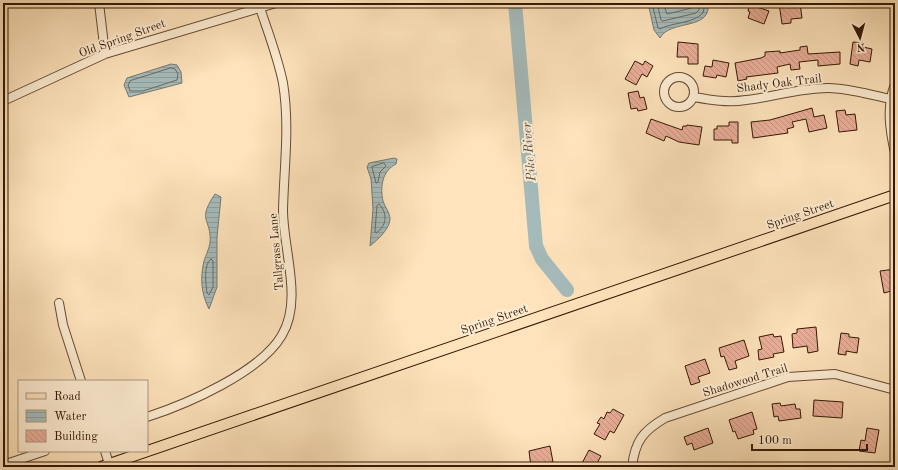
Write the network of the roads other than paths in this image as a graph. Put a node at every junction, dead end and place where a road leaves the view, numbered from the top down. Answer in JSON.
{"nodes":[{"id":1,"x":99,"y":3,"type":"edge"},
{"id":2,"x":276,"y":3,"type":"edge"},
{"id":3,"x":260,"y":8,"type":"junction"},
{"id":4,"x":105,"y":54,"type":"junction"},
{"id":5,"x":895,"y":84,"type":"edge"},
{"id":6,"x":694,"y":98,"type":"dead end"},
{"id":7,"x":891,"y":99,"type":"junction"},
{"id":8,"x":3,"y":101,"type":"edge"},
{"id":9,"x":895,"y":153,"type":"edge"},
{"id":10,"x":895,"y":195,"type":"edge"},
{"id":11,"x":59,"y":303,"type":"dead end"},
{"id":12,"x":81,"y":380,"type":"edge"},
{"id":13,"x":895,"y":390,"type":"edge"},
{"id":14,"x":148,"y":417,"type":"edge"},
{"id":15,"x":148,"y":451,"type":"edge"},
{"id":16,"x":42,"y":452,"type":"edge"},
{"id":17,"x":104,"y":452,"type":"edge"},
{"id":18,"x":146,"y":452,"type":"edge"},
{"id":19,"x":3,"y":465,"type":"edge"},
{"id":20,"x":105,"y":466,"type":"edge"},
{"id":21,"x":632,"y":467,"type":"edge"}],
"edges":[{"from":1,"to":4,"type":"street"},
{"from":2,"to":3,"type":"street","name":"Old Spring Street"},
{"from":3,"to":4,"type":"street","name":"Old Spring Street"},
{"from":3,"to":14,"type":"street","name":"Tallgrass Lane"},
{"from":4,"to":8,"type":"street","name":"Old Spring Street"},
{"from":5,"to":7,"type":"street"},
{"from":6,"to":7,"type":"street","name":"Shady Oak Trail"},
{"from":7,"to":9,"type":"street"},
{"from":10,"to":15,"type":"main road","name":"Spring Street"},
{"from":11,"to":12,"type":"street"},
{"from":13,"to":21,"type":"street","name":"Shadowood Trail"},
{"from":16,"to":19,"type":"street"},
{"from":17,"to":20,"type":"street"},
{"from":18,"to":20,"type":"main road","name":"Spring Street"}]}
